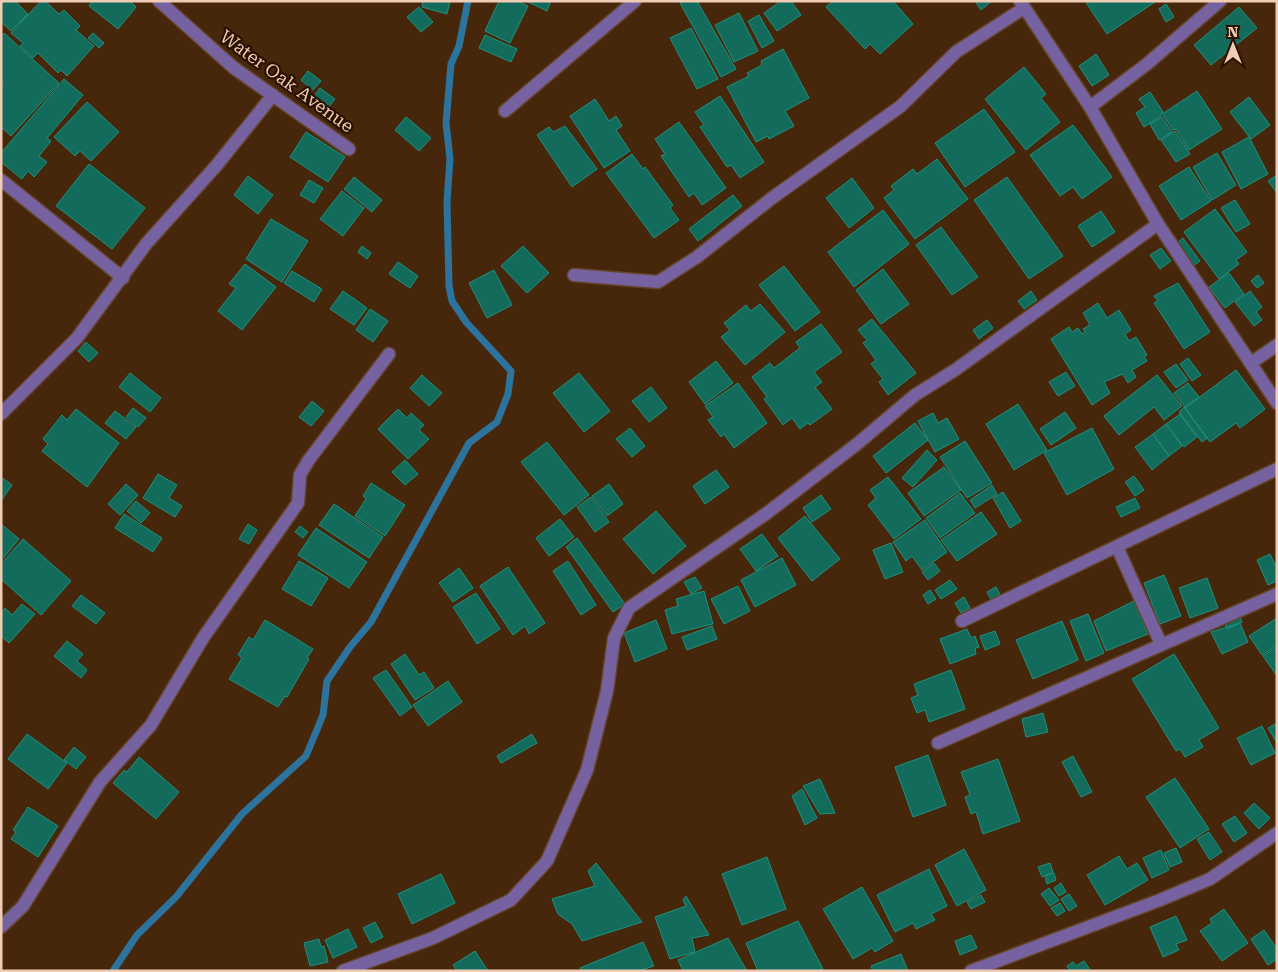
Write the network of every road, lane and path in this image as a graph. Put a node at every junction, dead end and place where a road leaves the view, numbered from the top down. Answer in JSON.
{"nodes":[{"id":1,"x":159,"y":1,"type":"edge"},
{"id":2,"x":635,"y":1,"type":"edge"},
{"id":3,"x":1220,"y":1,"type":"edge"},
{"id":4,"x":1022,"y":4,"type":"edge"},
{"id":5,"x":272,"y":95,"type":"junction"},
{"id":6,"x":1090,"y":107,"type":"junction"},
{"id":7,"x":505,"y":111,"type":"dead end"},
{"id":8,"x":349,"y":149,"type":"dead end"},
{"id":9,"x":1,"y":180,"type":"edge"},
{"id":10,"x":1158,"y":224,"type":"junction"},
{"id":11,"x":574,"y":275,"type":"dead end"},
{"id":12,"x":123,"y":278,"type":"junction"},
{"id":13,"x":1277,"y":345,"type":"edge"},
{"id":14,"x":389,"y":354,"type":"dead end"},
{"id":15,"x":1250,"y":363,"type":"junction"},
{"id":16,"x":1277,"y":403,"type":"edge"},
{"id":17,"x":1,"y":414,"type":"edge"},
{"id":18,"x":1277,"y":470,"type":"edge"},
{"id":19,"x":1116,"y":546,"type":"junction"},
{"id":20,"x":1277,"y":594,"type":"edge"},
{"id":21,"x":962,"y":621,"type":"dead end"},
{"id":22,"x":1161,"y":644,"type":"junction"},
{"id":23,"x":938,"y":743,"type":"dead end"},
{"id":24,"x":1277,"y":833,"type":"edge"},
{"id":25,"x":1,"y":927,"type":"edge"},
{"id":26,"x":343,"y":971,"type":"edge"},
{"id":27,"x":971,"y":971,"type":"edge"}],
"edges":[{"from":1,"to":5,"type":"street","name":"Water Oak Avenue"},
{"from":2,"to":7,"type":"street"},
{"from":3,"to":6,"type":"street"},
{"from":4,"to":6,"type":"street"},
{"from":4,"to":11,"type":"street"},
{"from":5,"to":8,"type":"street","name":"Water Oak Avenue"},
{"from":5,"to":12,"type":"street"},
{"from":6,"to":10,"type":"street"},
{"from":9,"to":12,"type":"street"},
{"from":10,"to":15,"type":"street"},
{"from":10,"to":26,"type":"street"},
{"from":12,"to":17,"type":"street"},
{"from":13,"to":15,"type":"street"},
{"from":14,"to":25,"type":"street"},
{"from":15,"to":16,"type":"street"},
{"from":18,"to":19,"type":"street"},
{"from":19,"to":21,"type":"street"},
{"from":19,"to":22,"type":"street"},
{"from":20,"to":22,"type":"street"},
{"from":22,"to":23,"type":"street"},
{"from":24,"to":27,"type":"street"}]}
